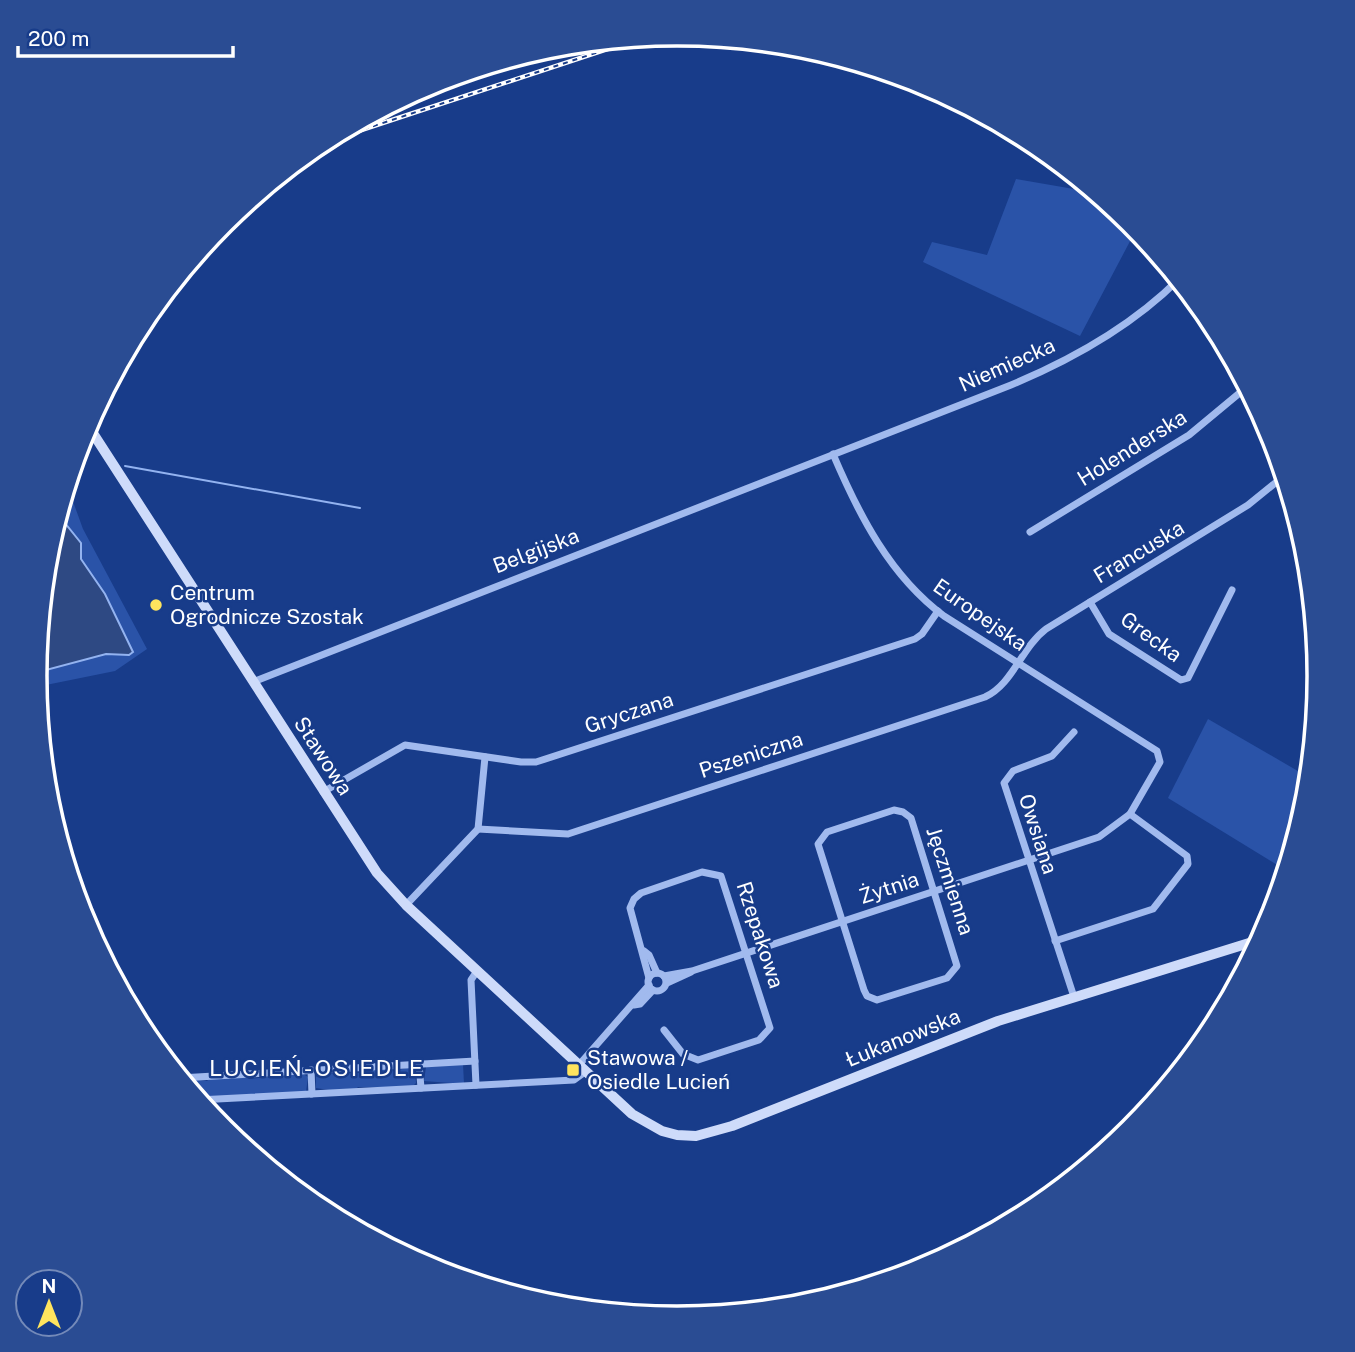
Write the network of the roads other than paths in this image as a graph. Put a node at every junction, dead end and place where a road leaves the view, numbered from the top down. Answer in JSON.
{"nodes":[{"id":1,"x":1172,"y":285,"type":"edge"},
{"id":2,"x":1240,"y":392,"type":"edge"},
{"id":3,"x":95,"y":436,"type":"edge"},
{"id":4,"x":833,"y":454,"type":"junction"},
{"id":5,"x":1277,"y":481,"type":"edge"},
{"id":6,"x":1030,"y":532,"type":"dead end"},
{"id":7,"x":1232,"y":590,"type":"dead end"},
{"id":8,"x":1090,"y":602,"type":"junction"},
{"id":9,"x":938,"y":611,"type":"junction"},
{"id":10,"x":1016,"y":662,"type":"junction"},
{"id":11,"x":253,"y":682,"type":"junction"},
{"id":12,"x":1074,"y":732,"type":"dead end"},
{"id":13,"x":1159,"y":754,"type":"joint"},
{"id":14,"x":485,"y":757,"type":"junction"},
{"id":15,"x":323,"y":792,"type":"junction"},
{"id":16,"x":1130,"y":814,"type":"junction"},
{"id":17,"x":478,"y":829,"type":"junction"},
{"id":18,"x":1029,"y":861,"type":"junction"},
{"id":19,"x":935,"y":892,"type":"junction"},
{"id":20,"x":406,"y":905,"type":"junction"},
{"id":21,"x":842,"y":922,"type":"junction"},
{"id":22,"x":1055,"y":941,"type":"junction"},
{"id":23,"x":1248,"y":943,"type":"edge"},
{"id":24,"x":644,"y":951,"type":"junction"},
{"id":25,"x":748,"y":953,"type":"junction"},
{"id":26,"x":477,"y":971,"type":"junction"},
{"id":27,"x":663,"y":977,"type":"junction"},
{"id":28,"x":650,"y":984,"type":"junction"},
{"id":29,"x":1074,"y":997,"type":"junction"},
{"id":30,"x":664,"y":1030,"type":"dead end"},
{"id":31,"x":475,"y":1061,"type":"junction"},
{"id":32,"x":419,"y":1064,"type":"junction"},
{"id":33,"x":582,"y":1069,"type":"junction"},
{"id":34,"x":311,"y":1070,"type":"junction"},
{"id":35,"x":191,"y":1077,"type":"edge"},
{"id":36,"x":476,"y":1085,"type":"junction"},
{"id":37,"x":421,"y":1088,"type":"junction"},
{"id":38,"x":312,"y":1094,"type":"junction"},
{"id":39,"x":210,"y":1099,"type":"edge"}],
"edges":[{"from":1,"to":4,"type":"street","name":"Niemiecka"},
{"from":2,"to":6,"type":"street","name":"Holenderska"},
{"from":3,"to":11,"type":"street","name":"Stawowa"},
{"from":4,"to":9,"type":"street","name":"Europejska"},
{"from":4,"to":11,"type":"street","name":"Belgijska"},
{"from":5,"to":8,"type":"street","name":"Francuska"},
{"from":7,"to":8,"type":"street","name":"Grecka"},
{"from":8,"to":10,"type":"street","name":"Francuska"},
{"from":9,"to":10,"type":"street","name":"Europejska"},
{"from":9,"to":14,"type":"street","name":"Gryczana"},
{"from":10,"to":13,"type":"street","name":"Europejska"},
{"from":10,"to":17,"type":"street","name":"Pszeniczna"},
{"from":11,"to":15,"type":"street","name":"Stawowa"},
{"from":12,"to":18,"type":"street","name":"Owsiana"},
{"from":13,"to":16,"type":"street","name":"Żytnia"},
{"from":14,"to":15,"type":"street","name":"Gryczana"},
{"from":14,"to":17,"type":"street"},
{"from":15,"to":20,"type":"street","name":"Stawowa"},
{"from":16,"to":18,"type":"street","name":"Żytnia"},
{"from":16,"to":22,"type":"street"},
{"from":17,"to":20,"type":"street"},
{"from":18,"to":19,"type":"street","name":"Żytnia"},
{"from":18,"to":22,"type":"street","name":"Owsiana"},
{"from":19,"to":21,"type":"street","name":"Żytnia"},
{"from":19,"to":21,"type":"street","name":"Jęczmienna"},
{"from":19,"to":21,"type":"street","name":"Jęczmienna"},
{"from":20,"to":26,"type":"street","name":"Stawowa"},
{"from":21,"to":25,"type":"street","name":"Żytnia"},
{"from":22,"to":29,"type":"street","name":"Owsiana"},
{"from":23,"to":29,"type":"street","name":"Łukanowska"},
{"from":24,"to":25,"type":"street","name":"Rzepakowa"},
{"from":24,"to":27,"type":"street","name":"Rzepakowa"},
{"from":24,"to":28,"type":"street","name":"Rzepakowa"},
{"from":25,"to":27,"type":"street","name":"Żytnia"},
{"from":25,"to":30,"type":"street","name":"Rzepakowa"},
{"from":26,"to":31,"type":"street"},
{"from":26,"to":33,"type":"street","name":"Stawowa"},
{"from":27,"to":28,"type":"street"},
{"from":27,"to":28,"type":"street"},
{"from":28,"to":33,"type":"street"},
{"from":29,"to":33,"type":"street","name":"Łukanowska"},
{"from":31,"to":32,"type":"street"},
{"from":31,"to":36,"type":"street"},
{"from":32,"to":34,"type":"street"},
{"from":32,"to":37,"type":"street"},
{"from":33,"to":36,"type":"street"},
{"from":34,"to":35,"type":"street"},
{"from":34,"to":38,"type":"street"},
{"from":36,"to":37,"type":"street"},
{"from":37,"to":38,"type":"street"},
{"from":38,"to":39,"type":"street"}]}
